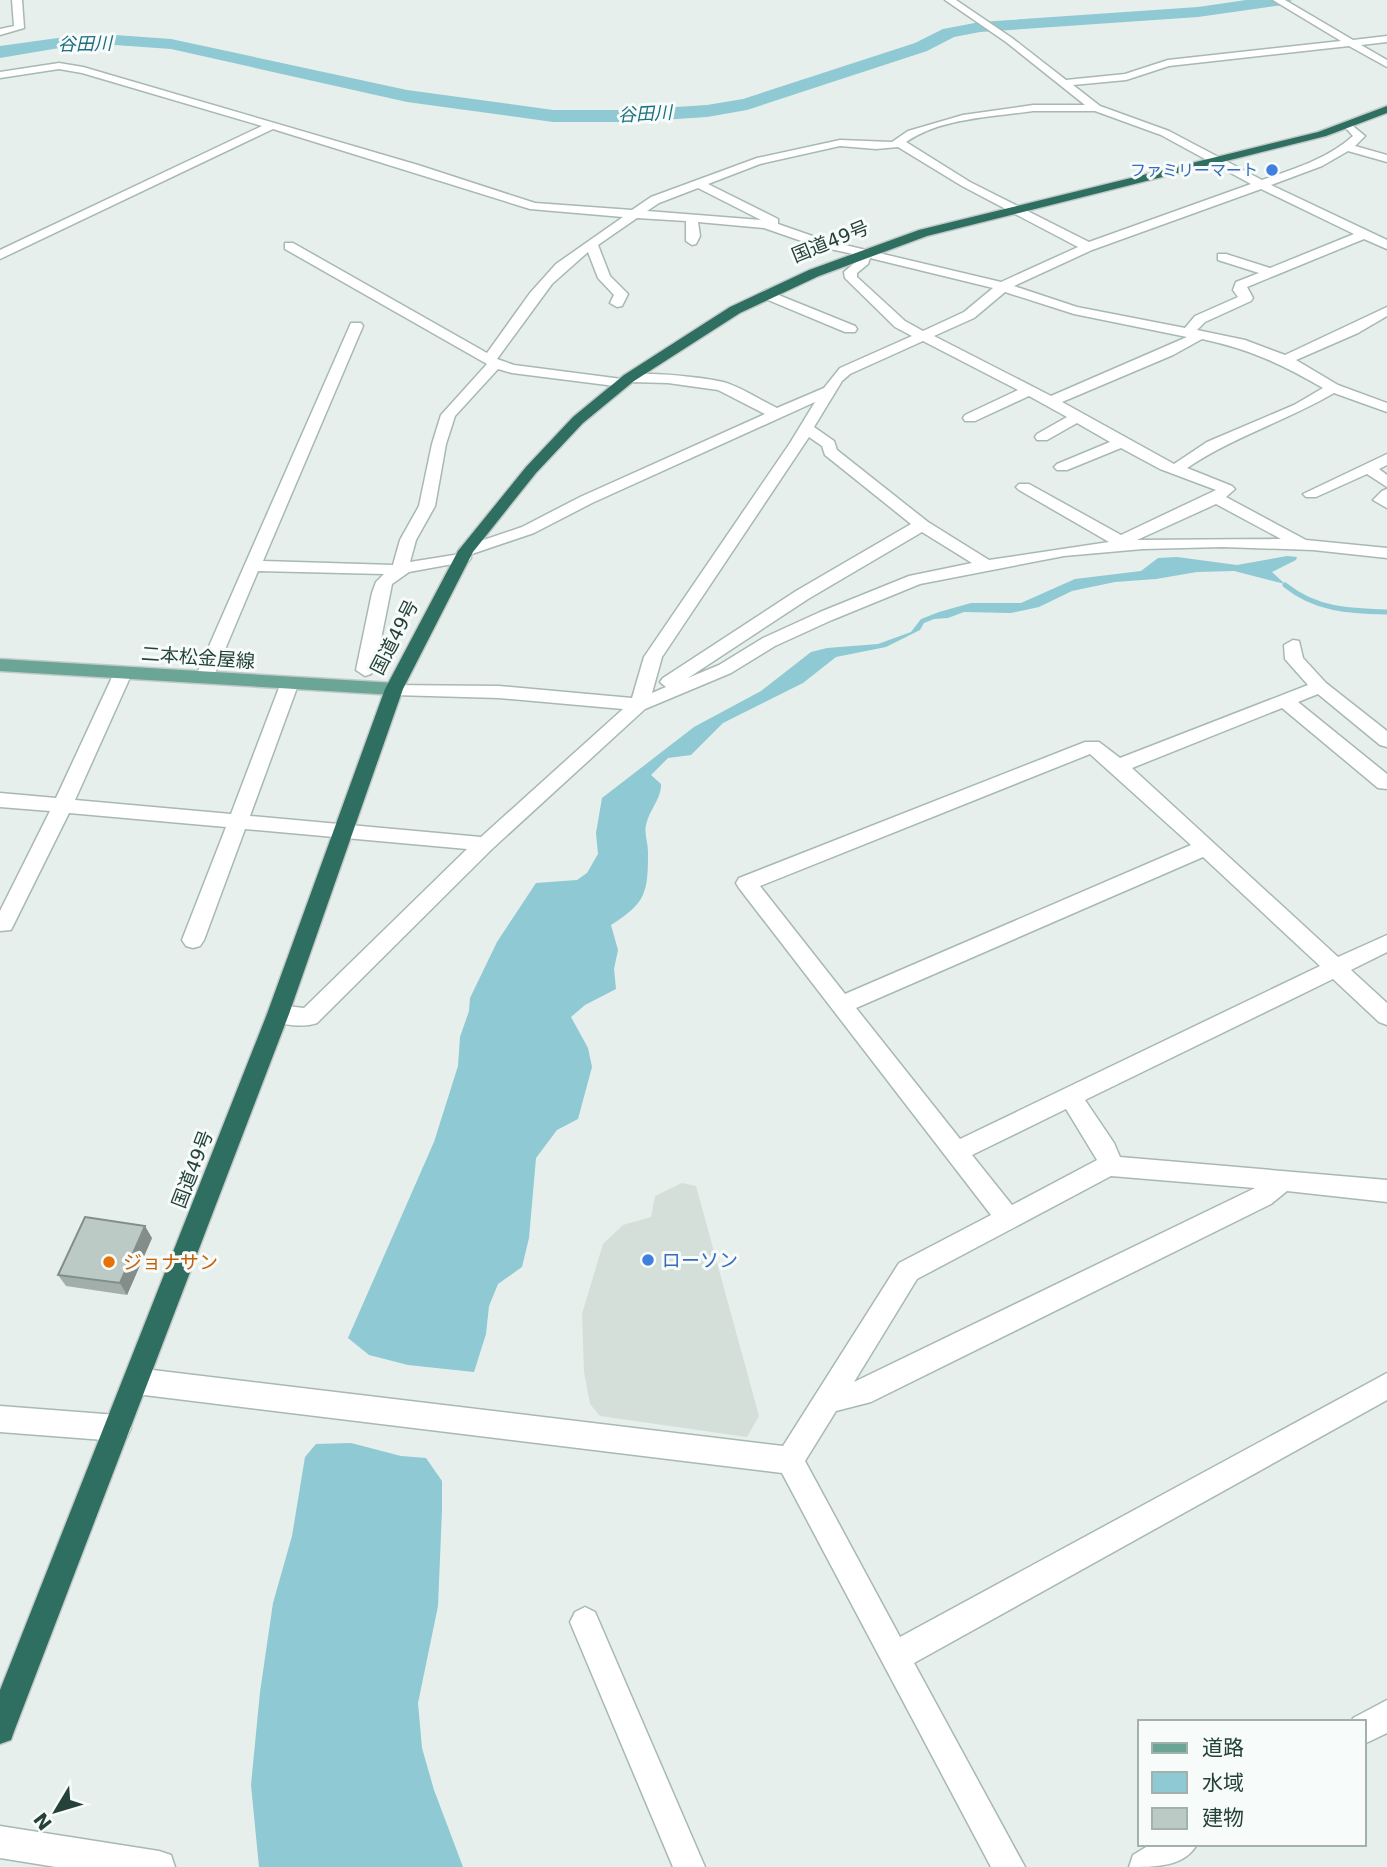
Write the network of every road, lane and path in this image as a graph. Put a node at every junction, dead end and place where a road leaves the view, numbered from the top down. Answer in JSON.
{"nodes":[{"id":1,"x":17,"y":0,"type":"edge"},
{"id":2,"x":950,"y":0,"type":"edge"},
{"id":3,"x":1278,"y":0,"type":"edge"},
{"id":4,"x":0,"y":32,"type":"edge"},
{"id":5,"x":1387,"y":39,"type":"edge"},
{"id":6,"x":1349,"y":43,"type":"junction"},
{"id":7,"x":1387,"y":64,"type":"edge"},
{"id":8,"x":0,"y":75,"type":"edge"},
{"id":9,"x":1065,"y":83,"type":"junction"},
{"id":10,"x":1096,"y":108,"type":"junction"},
{"id":11,"x":1387,"y":109,"type":"edge"},
{"id":12,"x":1122,"y":116,"type":"junction"},
{"id":13,"x":1103,"y":121,"type":"dead end"},
{"id":14,"x":1348,"y":125,"type":"junction"},
{"id":15,"x":271,"y":126,"type":"junction"},
{"id":16,"x":899,"y":143,"type":"junction"},
{"id":17,"x":1347,"y":147,"type":"junction"},
{"id":18,"x":1387,"y":159,"type":"edge"},
{"id":19,"x":1214,"y":160,"type":"junction"},
{"id":20,"x":698,"y":183,"type":"junction"},
{"id":21,"x":1263,"y":186,"type":"junction"},
{"id":22,"x":1016,"y":209,"type":"junction"},
{"id":23,"x":633,"y":215,"type":"junction"},
{"id":24,"x":692,"y":219,"type":"junction"},
{"id":25,"x":776,"y":228,"type":"junction"},
{"id":26,"x":740,"y":234,"type":"dead end"},
{"id":27,"x":1364,"y":234,"type":"junction"},
{"id":28,"x":759,"y":239,"type":"dead end"},
{"id":29,"x":691,"y":241,"type":"dead end"},
{"id":30,"x":820,"y":243,"type":"junction"},
{"id":31,"x":591,"y":244,"type":"junction"},
{"id":32,"x":1387,"y":245,"type":"edge"},
{"id":33,"x":289,"y":246,"type":"dead end"},
{"id":34,"x":1088,"y":247,"type":"junction"},
{"id":35,"x":803,"y":252,"type":"dead end"},
{"id":36,"x":864,"y":253,"type":"junction"},
{"id":37,"x":0,"y":255,"type":"edge"},
{"id":38,"x":1222,"y":257,"type":"dead end"},
{"id":39,"x":1269,"y":272,"type":"junction"},
{"id":40,"x":1004,"y":286,"type":"junction"},
{"id":41,"x":766,"y":294,"type":"junction"},
{"id":42,"x":617,"y":303,"type":"dead end"},
{"id":43,"x":1387,"y":310,"type":"edge"},
{"id":44,"x":356,"y":326,"type":"dead end"},
{"id":45,"x":850,"y":329,"type":"dead end"},
{"id":46,"x":1195,"y":333,"type":"junction"},
{"id":47,"x":922,"y":336,"type":"junction"},
{"id":48,"x":1285,"y":360,"type":"junction"},
{"id":49,"x":493,"y":361,"type":"junction"},
{"id":50,"x":626,"y":381,"type":"junction"},
{"id":51,"x":1333,"y":388,"type":"junction"},
{"id":52,"x":1029,"y":390,"type":"junction"},
{"id":53,"x":828,"y":391,"type":"junction"},
{"id":54,"x":1050,"y":402,"type":"junction"},
{"id":55,"x":1387,"y":408,"type":"edge"},
{"id":56,"x":779,"y":415,"type":"junction"},
{"id":57,"x":1077,"y":417,"type":"junction"},
{"id":58,"x":970,"y":418,"type":"dead end"},
{"id":59,"x":806,"y":428,"type":"junction"},
{"id":60,"x":1042,"y":437,"type":"dead end"},
{"id":61,"x":1122,"y":442,"type":"junction"},
{"id":62,"x":1387,"y":459,"type":"edge"},
{"id":63,"x":1062,"y":467,"type":"dead end"},
{"id":64,"x":1368,"y":468,"type":"junction"},
{"id":65,"x":1176,"y":469,"type":"junction"},
{"id":66,"x":1387,"y":482,"type":"edge"},
{"id":67,"x":1024,"y":487,"type":"dead end"},
{"id":68,"x":1311,"y":494,"type":"dead end"},
{"id":69,"x":1387,"y":494,"type":"edge"},
{"id":70,"x":1216,"y":498,"type":"junction"},
{"id":71,"x":1387,"y":503,"type":"edge"},
{"id":72,"x":922,"y":525,"type":"junction"},
{"id":73,"x":1123,"y":543,"type":"junction"},
{"id":74,"x":1305,"y":545,"type":"junction"},
{"id":75,"x":1387,"y":553,"type":"edge"},
{"id":76,"x":464,"y":554,"type":"junction"},
{"id":77,"x":986,"y":565,"type":"junction"},
{"id":78,"x":254,"y":566,"type":"junction"},
{"id":79,"x":400,"y":570,"type":"junction"},
{"id":80,"x":1293,"y":645,"type":"dead end"},
{"id":81,"x":0,"y":665,"type":"edge"},
{"id":82,"x":365,"y":670,"type":"dead end"},
{"id":83,"x":123,"y":673,"type":"junction"},
{"id":84,"x":204,"y":678,"type":"junction"},
{"id":85,"x":289,"y":685,"type":"junction"},
{"id":86,"x":1320,"y":687,"type":"junction"},
{"id":87,"x":394,"y":689,"type":"junction"},
{"id":88,"x":1285,"y":701,"type":"junction"},
{"id":89,"x":639,"y":705,"type":"junction"},
{"id":90,"x":1387,"y":741,"type":"edge"},
{"id":91,"x":1118,"y":766,"type":"junction"},
{"id":92,"x":1385,"y":783,"type":"dead end"},
{"id":93,"x":0,"y":800,"type":"edge"},
{"id":94,"x":64,"y":805,"type":"junction"},
{"id":95,"x":237,"y":823,"type":"junction"},
{"id":96,"x":342,"y":831,"type":"junction"},
{"id":97,"x":485,"y":844,"type":"junction"},
{"id":98,"x":1204,"y":848,"type":"junction"},
{"id":99,"x":4,"y":924,"type":"dead end"},
{"id":100,"x":193,"y":940,"type":"dead end"},
{"id":101,"x":1387,"y":943,"type":"edge"},
{"id":102,"x":1338,"y":968,"type":"junction"},
{"id":103,"x":841,"y":1005,"type":"junction"},
{"id":104,"x":278,"y":1014,"type":"junction"},
{"id":105,"x":1387,"y":1016,"type":"edge"},
{"id":106,"x":1070,"y":1097,"type":"junction"},
{"id":107,"x":955,"y":1152,"type":"junction"},
{"id":108,"x":1111,"y":1166,"type":"junction"},
{"id":109,"x":1283,"y":1180,"type":"junction"},
{"id":110,"x":1387,"y":1191,"type":"edge"},
{"id":111,"x":1006,"y":1217,"type":"junction"},
{"id":112,"x":136,"y":1381,"type":"junction"},
{"id":113,"x":1387,"y":1386,"type":"edge"},
{"id":114,"x":828,"y":1400,"type":"junction"},
{"id":115,"x":0,"y":1419,"type":"edge"},
{"id":116,"x":117,"y":1428,"type":"junction"},
{"id":117,"x":790,"y":1460,"type":"junction"},
{"id":118,"x":585,"y":1622,"type":"dead end"},
{"id":119,"x":894,"y":1657,"type":"junction"},
{"id":120,"x":1387,"y":1715,"type":"edge"},
{"id":121,"x":1366,"y":1728,"type":"edge"},
{"id":122,"x":0,"y":1729,"type":"edge"},
{"id":123,"x":0,"y":1842,"type":"edge"},
{"id":124,"x":1178,"y":1846,"type":"edge"},
{"id":125,"x":159,"y":1867,"type":"edge"},
{"id":126,"x":689,"y":1867,"type":"edge"},
{"id":127,"x":1009,"y":1867,"type":"edge"},
{"id":128,"x":1145,"y":1867,"type":"edge"}],
"edges":[{"from":1,"to":4,"type":"street"},
{"from":2,"to":9,"type":"street"},
{"from":3,"to":6,"type":"street"},
{"from":5,"to":6,"type":"street"},
{"from":6,"to":7,"type":"street"},
{"from":6,"to":9,"type":"street"},
{"from":8,"to":15,"type":"street"},
{"from":9,"to":10,"type":"street"},
{"from":10,"to":12,"type":"street"},
{"from":10,"to":16,"type":"street"},
{"from":11,"to":14,"type":"highway","name":"国道49号"},
{"from":12,"to":13,"type":"street"},
{"from":12,"to":19,"type":"street"},
{"from":14,"to":17,"type":"street"},
{"from":14,"to":19,"type":"highway","name":"国道49号"},
{"from":15,"to":23,"type":"street"},
{"from":15,"to":37,"type":"street"},
{"from":16,"to":20,"type":"street"},
{"from":16,"to":22,"type":"street"},
{"from":17,"to":18,"type":"street"},
{"from":17,"to":21,"type":"street"},
{"from":19,"to":21,"type":"street"},
{"from":19,"to":22,"type":"highway","name":"国道49号"},
{"from":20,"to":23,"type":"street"},
{"from":20,"to":25,"type":"street"},
{"from":21,"to":27,"type":"street"},
{"from":21,"to":34,"type":"street"},
{"from":22,"to":34,"type":"street"},
{"from":22,"to":36,"type":"highway","name":"国道49号"},
{"from":23,"to":24,"type":"street"},
{"from":23,"to":31,"type":"street"},
{"from":24,"to":25,"type":"street"},
{"from":24,"to":29,"type":"street"},
{"from":25,"to":26,"type":"street"},
{"from":25,"to":28,"type":"street"},
{"from":25,"to":30,"type":"street"},
{"from":27,"to":32,"type":"street"},
{"from":27,"to":39,"type":"street"},
{"from":30,"to":35,"type":"street"},
{"from":30,"to":36,"type":"street"},
{"from":31,"to":42,"type":"street"},
{"from":31,"to":49,"type":"street"},
{"from":33,"to":49,"type":"street"},
{"from":34,"to":40,"type":"street"},
{"from":36,"to":40,"type":"street"},
{"from":36,"to":41,"type":"highway","name":"国道49号"},
{"from":36,"to":47,"type":"street"},
{"from":38,"to":39,"type":"street"},
{"from":39,"to":46,"type":"street"},
{"from":40,"to":46,"type":"street"},
{"from":40,"to":47,"type":"street"},
{"from":41,"to":45,"type":"street"},
{"from":41,"to":50,"type":"highway","name":"国道49号"},
{"from":43,"to":48,"type":"street"},
{"from":44,"to":78,"type":"street"},
{"from":46,"to":48,"type":"street"},
{"from":46,"to":54,"type":"street"},
{"from":47,"to":52,"type":"street"},
{"from":47,"to":53,"type":"street"},
{"from":48,"to":51,"type":"street"},
{"from":49,"to":50,"type":"street"},
{"from":49,"to":79,"type":"street"},
{"from":50,"to":56,"type":"street"},
{"from":50,"to":76,"type":"highway","name":"国道49号"},
{"from":51,"to":55,"type":"street"},
{"from":51,"to":65,"type":"street"},
{"from":52,"to":54,"type":"street"},
{"from":52,"to":58,"type":"street"},
{"from":53,"to":56,"type":"street"},
{"from":53,"to":59,"type":"street"},
{"from":54,"to":57,"type":"street"},
{"from":56,"to":76,"type":"street"},
{"from":57,"to":60,"type":"street"},
{"from":57,"to":61,"type":"street"},
{"from":59,"to":72,"type":"street"},
{"from":59,"to":89,"type":"street"},
{"from":61,"to":63,"type":"street"},
{"from":61,"to":65,"type":"street"},
{"from":62,"to":64,"type":"street"},
{"from":64,"to":66,"type":"street"},
{"from":64,"to":68,"type":"street"},
{"from":65,"to":70,"type":"street"},
{"from":67,"to":73,"type":"street"},
{"from":69,"to":71,"type":"street"},
{"from":70,"to":73,"type":"street"},
{"from":70,"to":74,"type":"street"},
{"from":72,"to":77,"type":"street"},
{"from":72,"to":89,"type":"street"},
{"from":73,"to":74,"type":"street"},
{"from":73,"to":77,"type":"street"},
{"from":74,"to":75,"type":"street"},
{"from":76,"to":79,"type":"street"},
{"from":76,"to":87,"type":"highway","name":"国道49号"},
{"from":77,"to":89,"type":"street"},
{"from":78,"to":79,"type":"street"},
{"from":78,"to":84,"type":"street"},
{"from":79,"to":82,"type":"street"},
{"from":80,"to":86,"type":"street"},
{"from":81,"to":83,"type":"main road","name":"二本松金屋線"},
{"from":83,"to":84,"type":"main road","name":"二本松金屋線"},
{"from":83,"to":94,"type":"street"},
{"from":84,"to":85,"type":"main road","name":"二本松金屋線"},
{"from":85,"to":87,"type":"main road","name":"二本松金屋線"},
{"from":85,"to":95,"type":"street"},
{"from":86,"to":88,"type":"street"},
{"from":86,"to":90,"type":"street"},
{"from":87,"to":89,"type":"street"},
{"from":87,"to":96,"type":"highway","name":"国道49号"},
{"from":88,"to":91,"type":"street"},
{"from":88,"to":92,"type":"street"},
{"from":89,"to":97,"type":"street"},
{"from":91,"to":98,"type":"street"},
{"from":91,"to":103,"type":"street"},
{"from":93,"to":94,"type":"street"},
{"from":94,"to":95,"type":"street"},
{"from":94,"to":99,"type":"street"},
{"from":95,"to":96,"type":"street"},
{"from":95,"to":100,"type":"street"},
{"from":96,"to":97,"type":"street"},
{"from":96,"to":104,"type":"highway","name":"国道49号"},
{"from":97,"to":104,"type":"street"},
{"from":98,"to":102,"type":"street"},
{"from":98,"to":103,"type":"street"},
{"from":101,"to":102,"type":"street"},
{"from":102,"to":105,"type":"street"},
{"from":102,"to":106,"type":"street"},
{"from":103,"to":107,"type":"street"},
{"from":104,"to":112,"type":"highway","name":"国道49号"},
{"from":106,"to":107,"type":"street"},
{"from":106,"to":108,"type":"street"},
{"from":107,"to":111,"type":"street"},
{"from":108,"to":109,"type":"street"},
{"from":108,"to":111,"type":"street"},
{"from":109,"to":110,"type":"street"},
{"from":109,"to":114,"type":"street"},
{"from":111,"to":114,"type":"street"},
{"from":112,"to":116,"type":"highway","name":"国道49号"},
{"from":112,"to":117,"type":"street"},
{"from":113,"to":119,"type":"street"},
{"from":114,"to":117,"type":"street"},
{"from":115,"to":116,"type":"street"},
{"from":116,"to":122,"type":"highway","name":"国道49号"},
{"from":117,"to":119,"type":"street"},
{"from":118,"to":126,"type":"street"},
{"from":119,"to":127,"type":"street"},
{"from":120,"to":121,"type":"street"},
{"from":123,"to":125,"type":"street"},
{"from":124,"to":128,"type":"street"}]}
